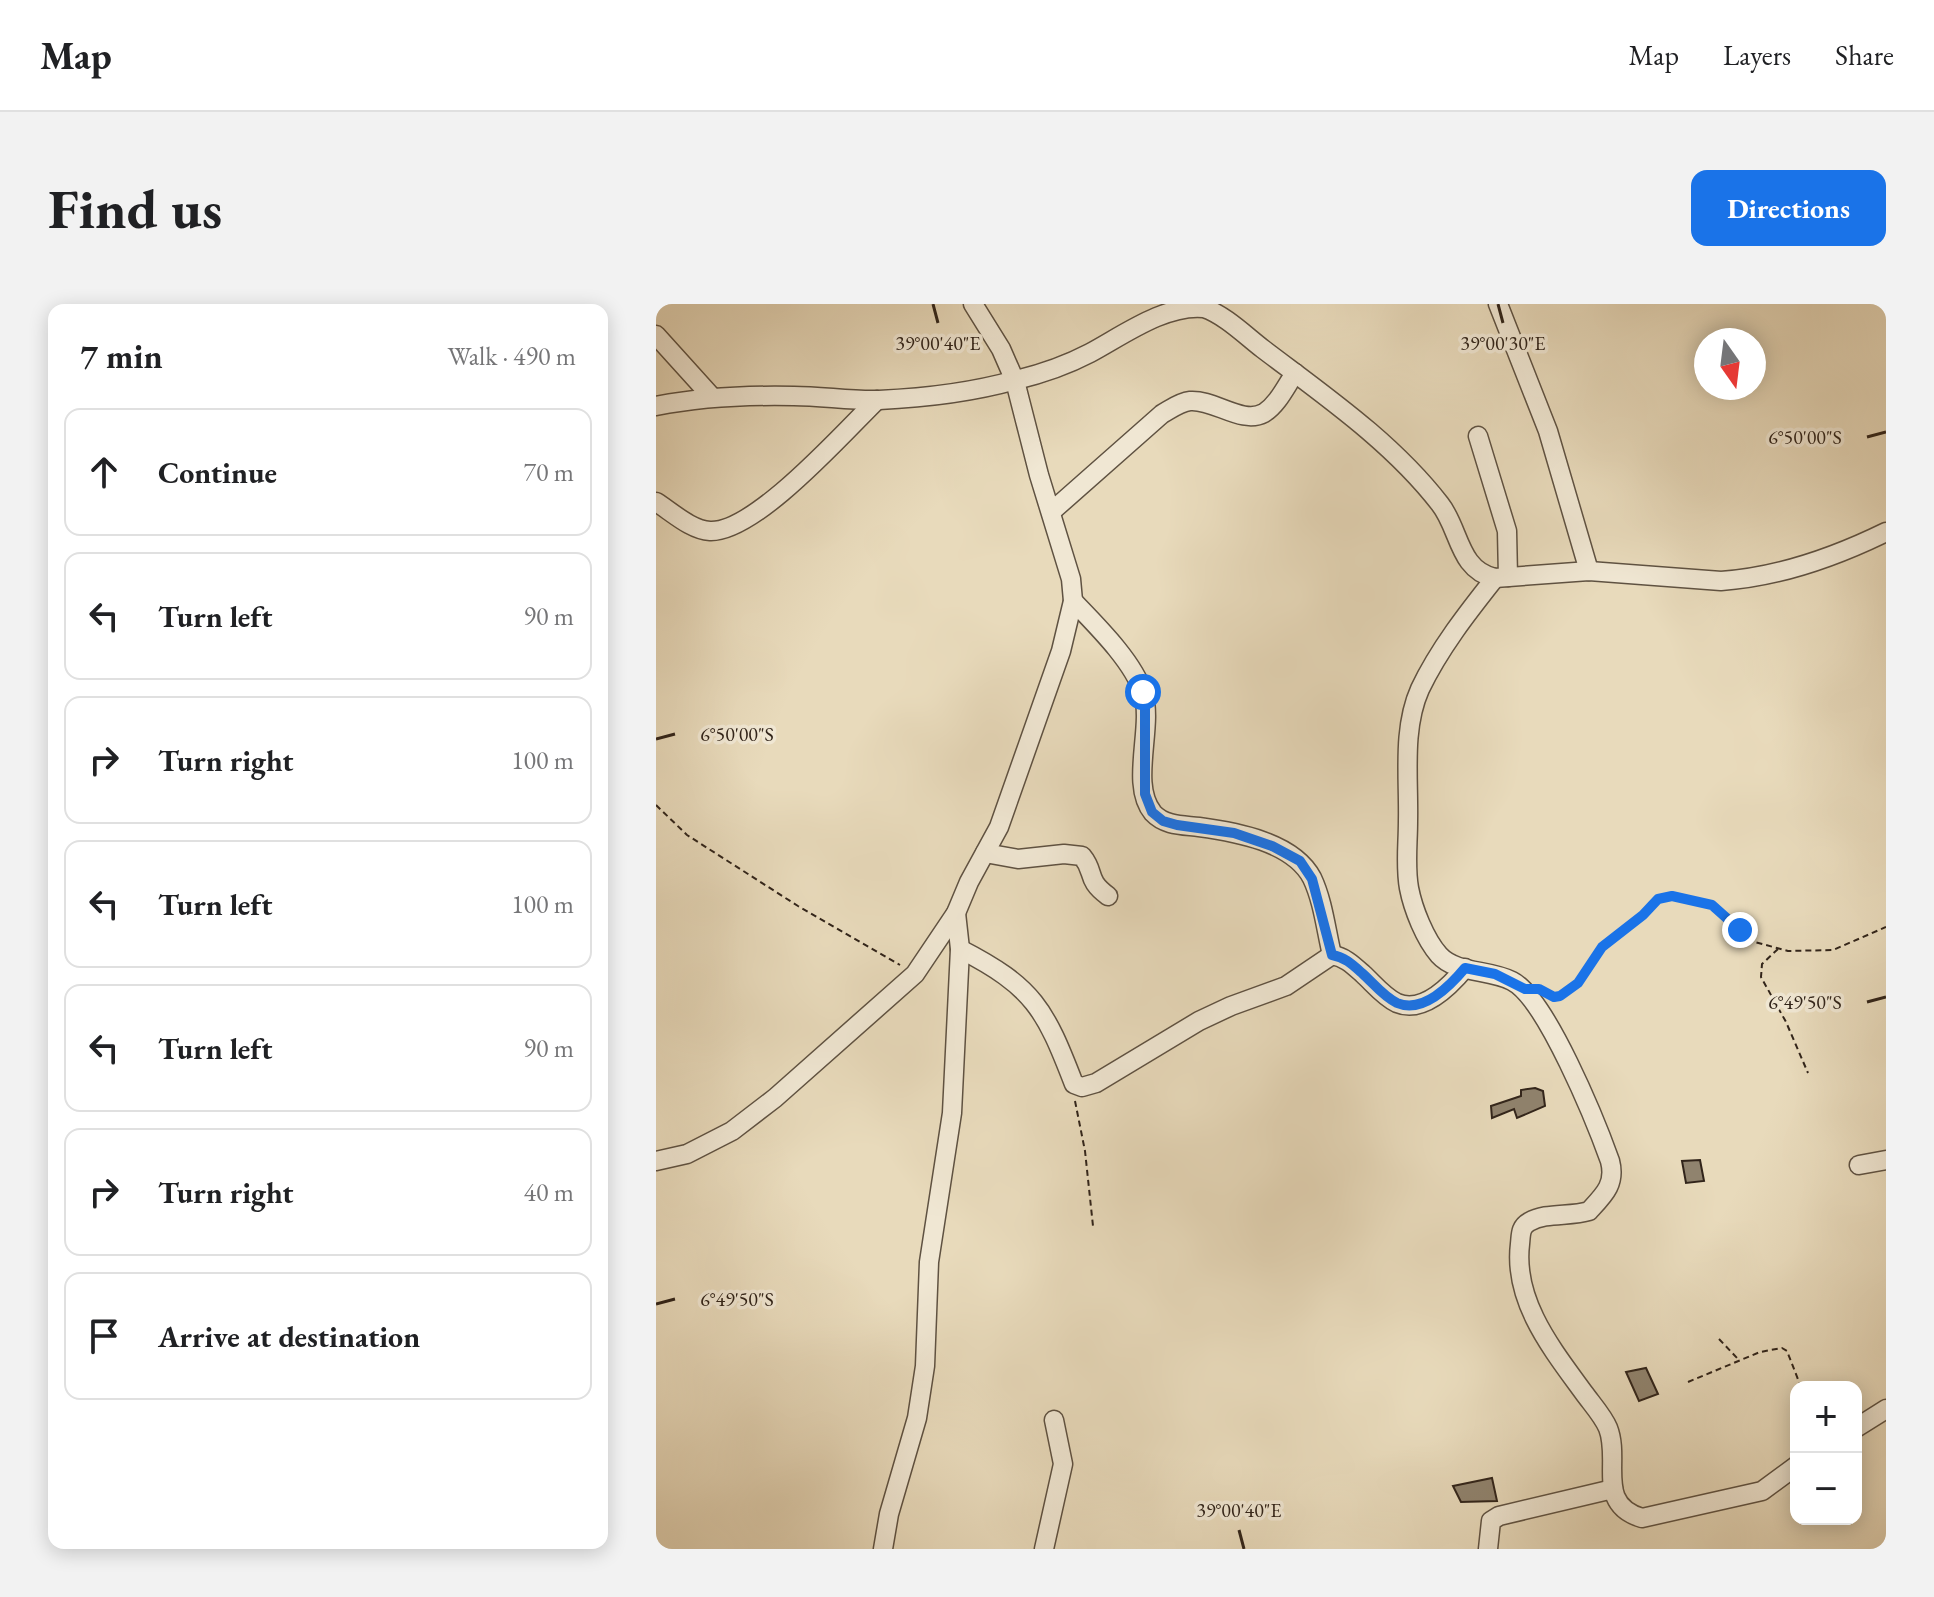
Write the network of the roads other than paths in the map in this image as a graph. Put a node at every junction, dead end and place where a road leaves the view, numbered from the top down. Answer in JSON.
{"nodes":[{"id":1,"x":973,"y":304,"type":"edge"},
{"id":2,"x":1184,"y":304,"type":"edge"},
{"id":3,"x":1498,"y":304,"type":"edge"},
{"id":4,"x":656,"y":335,"type":"edge"},
{"id":5,"x":1295,"y":373,"type":"junction"},
{"id":6,"x":1015,"y":381,"type":"junction"},
{"id":7,"x":712,"y":397,"type":"junction"},
{"id":8,"x":877,"y":400,"type":"junction"},
{"id":9,"x":656,"y":406,"type":"edge"},
{"id":10,"x":1478,"y":436,"type":"dead end"},
{"id":11,"x":656,"y":502,"type":"edge"},
{"id":12,"x":1051,"y":512,"type":"junction"},
{"id":13,"x":1886,"y":532,"type":"edge"},
{"id":14,"x":1589,"y":571,"type":"junction"},
{"id":15,"x":1502,"y":577,"type":"junction"},
{"id":16,"x":1073,"y":601,"type":"junction"},
{"id":17,"x":985,"y":853,"type":"junction"},
{"id":18,"x":1108,"y":896,"type":"dead end"},
{"id":19,"x":956,"y":913,"type":"junction"},
{"id":20,"x":960,"y":949,"type":"junction"},
{"id":21,"x":1332,"y":955,"type":"junction"},
{"id":22,"x":1465,"y":968,"type":"junction"},
{"id":23,"x":1886,"y":1160,"type":"edge"},
{"id":24,"x":656,"y":1161,"type":"edge"},
{"id":25,"x":1859,"y":1165,"type":"dead end"},
{"id":26,"x":1886,"y":1409,"type":"edge"},
{"id":27,"x":1054,"y":1420,"type":"dead end"},
{"id":28,"x":1862,"y":1424,"type":"edge"},
{"id":29,"x":1790,"y":1470,"type":"edge"},
{"id":30,"x":1613,"y":1489,"type":"junction"},
{"id":31,"x":883,"y":1549,"type":"edge"},
{"id":32,"x":1044,"y":1549,"type":"edge"},
{"id":33,"x":1488,"y":1549,"type":"edge"}],
"edges":[{"from":1,"to":6,"type":"street"},
{"from":2,"to":5,"type":"street"},
{"from":2,"to":6,"type":"street"},
{"from":3,"to":14,"type":"street"},
{"from":4,"to":7,"type":"street"},
{"from":5,"to":12,"type":"street"},
{"from":5,"to":15,"type":"street"},
{"from":6,"to":8,"type":"street"},
{"from":6,"to":12,"type":"street"},
{"from":7,"to":8,"type":"street"},
{"from":7,"to":9,"type":"street"},
{"from":8,"to":11,"type":"street"},
{"from":10,"to":15,"type":"street"},
{"from":12,"to":16,"type":"street"},
{"from":13,"to":14,"type":"street"},
{"from":14,"to":15,"type":"street"},
{"from":15,"to":22,"type":"street"},
{"from":16,"to":17,"type":"street"},
{"from":16,"to":21,"type":"street"},
{"from":17,"to":18,"type":"street"},
{"from":17,"to":19,"type":"street"},
{"from":19,"to":20,"type":"street"},
{"from":19,"to":24,"type":"street"},
{"from":20,"to":21,"type":"street"},
{"from":20,"to":31,"type":"street"},
{"from":21,"to":22,"type":"street"},
{"from":22,"to":30,"type":"street"},
{"from":23,"to":25,"type":"street"},
{"from":26,"to":28,"type":"street"},
{"from":27,"to":32,"type":"street"},
{"from":29,"to":30,"type":"street"},
{"from":30,"to":33,"type":"street"}]}
